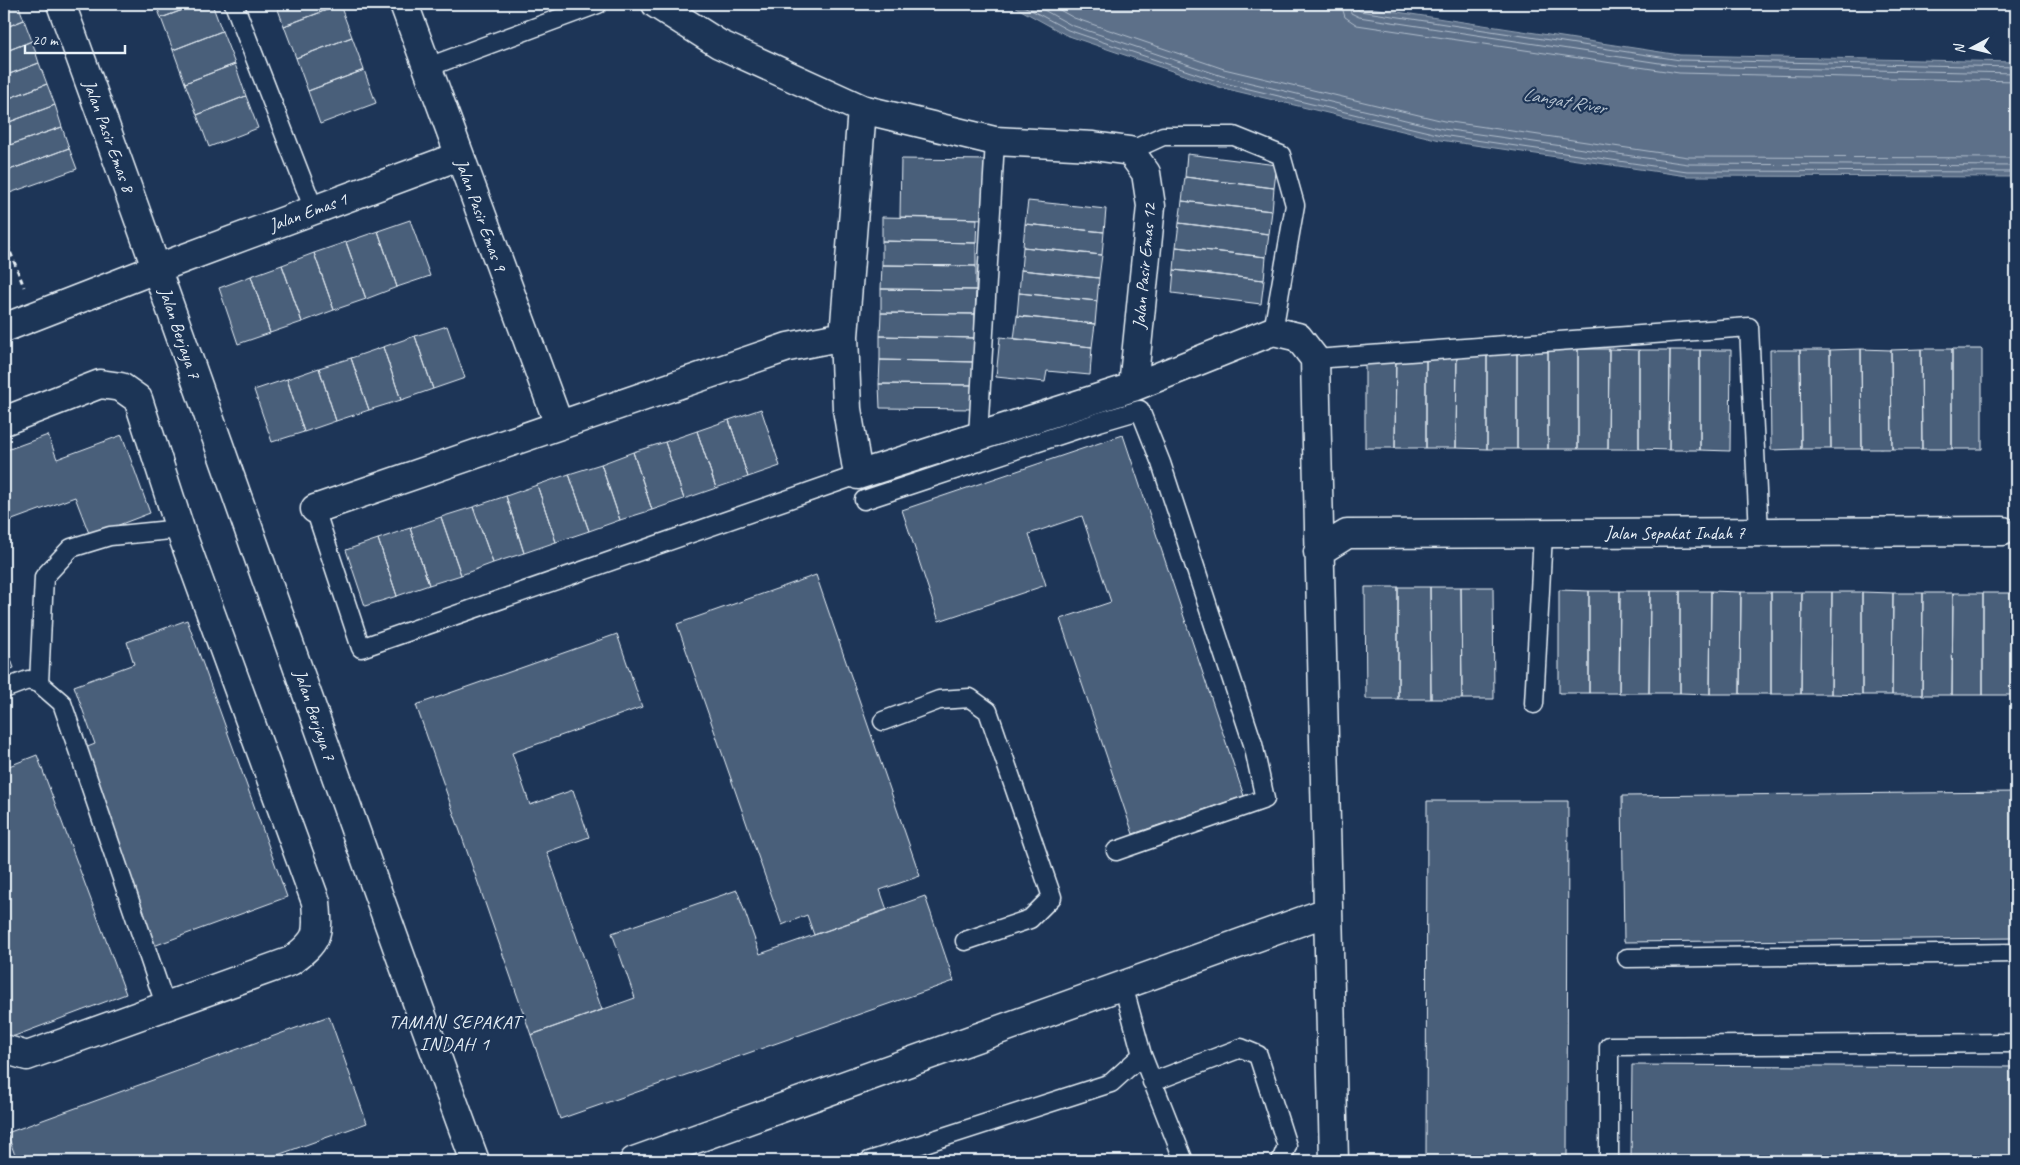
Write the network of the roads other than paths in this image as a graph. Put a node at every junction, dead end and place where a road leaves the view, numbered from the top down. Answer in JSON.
{"nodes":[{"id":1,"x":62,"y":4,"type":"edge"},
{"id":2,"x":234,"y":4,"type":"edge"},
{"id":3,"x":404,"y":4,"type":"edge"},
{"id":4,"x":598,"y":4,"type":"edge"},
{"id":5,"x":656,"y":4,"type":"edge"},
{"id":6,"x":428,"y":67,"type":"junction"},
{"id":7,"x":862,"y":109,"type":"junction"},
{"id":8,"x":995,"y":141,"type":"junction"},
{"id":9,"x":1130,"y":151,"type":"junction"},
{"id":10,"x":459,"y":156,"type":"junction"},
{"id":11,"x":314,"y":210,"type":"junction"},
{"id":12,"x":158,"y":268,"type":"junction"},
{"id":13,"x":4,"y":328,"type":"edge"},
{"id":14,"x":1273,"y":331,"type":"junction"},
{"id":15,"x":844,"y":336,"type":"junction"},
{"id":16,"x":1314,"y":359,"type":"junction"},
{"id":17,"x":1134,"y":387,"type":"junction"},
{"id":18,"x":4,"y":421,"type":"edge"},
{"id":19,"x":559,"y":425,"type":"junction"},
{"id":20,"x":978,"y":436,"type":"junction"},
{"id":21,"x":861,"y":487,"type":"junction"},
{"id":22,"x":315,"y":509,"type":"joint"},
{"id":23,"x":1317,"y":513,"type":"junction"},
{"id":24,"x":180,"y":530,"type":"junction"},
{"id":25,"x":1759,"y":532,"type":"junction"},
{"id":26,"x":2003,"y":532,"type":"dead end"},
{"id":27,"x":1347,"y":534,"type":"junction"},
{"id":28,"x":1544,"y":534,"type":"junction"},
{"id":29,"x":1318,"y":552,"type":"junction"},
{"id":30,"x":39,"y":683,"type":"junction"},
{"id":31,"x":4,"y":689,"type":"edge"},
{"id":32,"x":1534,"y":704,"type":"dead end"},
{"id":33,"x":883,"y":721,"type":"dead end"},
{"id":34,"x":1116,"y":851,"type":"dead end"},
{"id":35,"x":1327,"y":912,"type":"junction"},
{"id":36,"x":964,"y":941,"type":"dead end"},
{"id":37,"x":2016,"y":953,"type":"edge"},
{"id":38,"x":1627,"y":958,"type":"dead end"},
{"id":39,"x":1123,"y":985,"type":"junction"},
{"id":40,"x":166,"y":1006,"type":"junction"},
{"id":41,"x":2016,"y":1043,"type":"edge"},
{"id":42,"x":4,"y":1049,"type":"edge"},
{"id":43,"x":1142,"y":1055,"type":"junction"},
{"id":44,"x":1152,"y":1082,"type":"junction"},
{"id":45,"x":476,"y":1161,"type":"edge"},
{"id":46,"x":634,"y":1161,"type":"edge"},
{"id":47,"x":869,"y":1161,"type":"edge"},
{"id":48,"x":1184,"y":1161,"type":"edge"},
{"id":49,"x":1281,"y":1161,"type":"edge"},
{"id":50,"x":1334,"y":1161,"type":"edge"},
{"id":51,"x":1609,"y":1161,"type":"edge"}],
"edges":[{"from":1,"to":12,"type":"street","name":"Jalan Pasir Emas 8"},
{"from":2,"to":11,"type":"lane"},
{"from":3,"to":6,"type":"street","name":"Jalan Pasir Emas 9"},
{"from":4,"to":6,"type":"lane"},
{"from":5,"to":7,"type":"street"},
{"from":6,"to":10,"type":"street","name":"Jalan Pasir Emas 9"},
{"from":7,"to":8,"type":"street"},
{"from":7,"to":15,"type":"street"},
{"from":8,"to":9,"type":"street"},
{"from":8,"to":20,"type":"lane"},
{"from":9,"to":14,"type":"lane"},
{"from":9,"to":17,"type":"street","name":"Jalan Pasir Emas 12"},
{"from":10,"to":11,"type":"street","name":"Jalan Emas 1"},
{"from":10,"to":19,"type":"street","name":"Jalan Pasir Emas 9"},
{"from":11,"to":12,"type":"street","name":"Jalan Emas 1"},
{"from":12,"to":13,"type":"street","name":"Jalan Emas 1"},
{"from":12,"to":45,"type":"street","name":"Jalan Berjaya 7"},
{"from":14,"to":16,"type":"street"},
{"from":14,"to":17,"type":"street"},
{"from":15,"to":19,"type":"street"},
{"from":15,"to":21,"type":"street"},
{"from":16,"to":23,"type":"street"},
{"from":16,"to":25,"type":"lane"},
{"from":17,"to":20,"type":"street"},
{"from":18,"to":24,"type":"street"},
{"from":19,"to":22,"type":"street"},
{"from":20,"to":21,"type":"street"},
{"from":21,"to":22,"type":"lane"},
{"from":21,"to":34,"type":"lane"},
{"from":23,"to":27,"type":"street"},
{"from":23,"to":29,"type":"street"},
{"from":24,"to":30,"type":"lane"},
{"from":24,"to":40,"type":"street"},
{"from":25,"to":26,"type":"street","name":"Jalan Sepakat Indah 7"},
{"from":25,"to":28,"type":"street","name":"Jalan Sepakat Indah 7"},
{"from":27,"to":28,"type":"street","name":"Jalan Sepakat Indah 7"},
{"from":27,"to":29,"type":"street"},
{"from":28,"to":32,"type":"lane"},
{"from":29,"to":35,"type":"street"},
{"from":30,"to":31,"type":"lane"},
{"from":30,"to":40,"type":"lane"},
{"from":33,"to":36,"type":"lane"},
{"from":35,"to":39,"type":"street"},
{"from":35,"to":50,"type":"street"},
{"from":37,"to":38,"type":"lane"},
{"from":39,"to":43,"type":"lane"},
{"from":39,"to":46,"type":"street"},
{"from":40,"to":42,"type":"street"},
{"from":41,"to":51,"type":"lane"},
{"from":43,"to":44,"type":"lane"},
{"from":43,"to":47,"type":"lane"},
{"from":44,"to":48,"type":"lane"},
{"from":44,"to":49,"type":"lane"}]}
